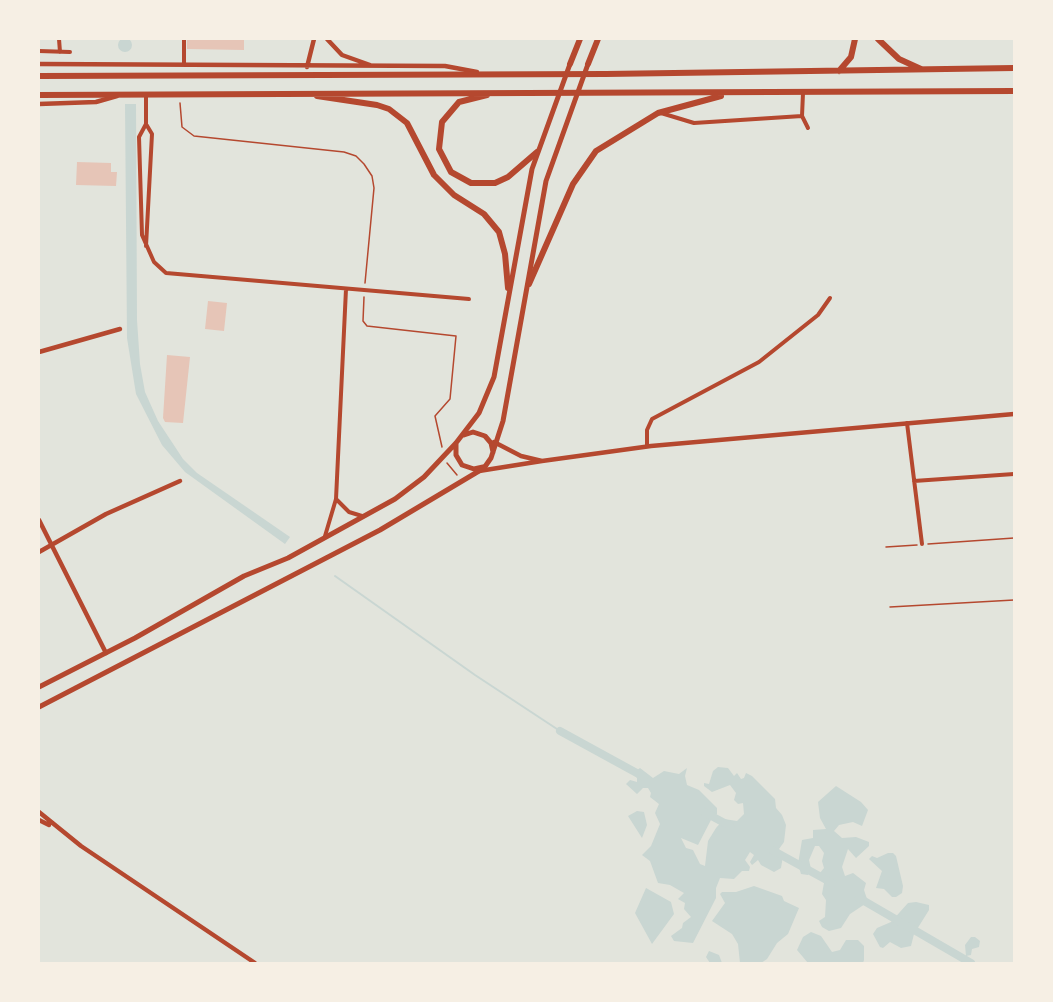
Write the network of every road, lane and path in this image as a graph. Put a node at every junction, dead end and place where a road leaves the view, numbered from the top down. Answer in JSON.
{"nodes":[{"id":1,"x":58,"y":39,"type":"edge"},
{"id":2,"x":184,"y":39,"type":"edge"},
{"id":3,"x":314,"y":39,"type":"edge"},
{"id":4,"x":327,"y":39,"type":"edge"},
{"id":5,"x":580,"y":39,"type":"edge"},
{"id":6,"x":598,"y":39,"type":"edge"},
{"id":7,"x":855,"y":39,"type":"edge"},
{"id":8,"x":878,"y":39,"type":"edge"},
{"id":9,"x":39,"y":51,"type":"edge"},
{"id":10,"x":60,"y":52,"type":"junction"},
{"id":11,"x":70,"y":52,"type":"dead end"},
{"id":12,"x":39,"y":64,"type":"edge"},
{"id":13,"x":184,"y":64,"type":"junction"},
{"id":14,"x":570,"y":64,"type":"joint"},
{"id":15,"x":588,"y":64,"type":"joint"},
{"id":16,"x":375,"y":66,"type":"junction"},
{"id":17,"x":307,"y":67,"type":"junction"},
{"id":18,"x":1014,"y":68,"type":"edge"},
{"id":19,"x":924,"y":70,"type":"junction"},
{"id":20,"x":838,"y":71,"type":"junction"},
{"id":21,"x":490,"y":75,"type":"junction"},
{"id":22,"x":39,"y":76,"type":"edge"},
{"id":23,"x":1014,"y":91,"type":"edge"},
{"id":24,"x":506,"y":92,"type":"junction"},
{"id":25,"x":295,"y":93,"type":"junction"},
{"id":26,"x":730,"y":93,"type":"junction"},
{"id":27,"x":803,"y":93,"type":"junction"},
{"id":28,"x":39,"y":95,"type":"edge"},
{"id":29,"x":119,"y":96,"type":"junction"},
{"id":30,"x":146,"y":96,"type":"junction"},
{"id":31,"x":180,"y":103,"type":"dead end"},
{"id":32,"x":39,"y":105,"type":"edge"},
{"id":33,"x":660,"y":112,"type":"junction"},
{"id":34,"x":802,"y":116,"type":"junction"},
{"id":35,"x":146,"y":124,"type":"junction"},
{"id":36,"x":808,"y":128,"type":"dead end"},
{"id":37,"x":537,"y":152,"type":"junction"},
{"id":38,"x":146,"y":246,"type":"junction"},
{"id":39,"x":529,"y":284,"type":"junction"},
{"id":40,"x":365,"y":285,"type":"dead end"},
{"id":41,"x":508,"y":288,"type":"junction"},
{"id":42,"x":346,"y":289,"type":"junction"},
{"id":43,"x":364,"y":297,"type":"dead end"},
{"id":44,"x":830,"y":298,"type":"dead end"},
{"id":45,"x":469,"y":299,"type":"dead end"},
{"id":46,"x":120,"y":329,"type":"dead end"},
{"id":47,"x":39,"y":352,"type":"edge"},
{"id":48,"x":1014,"y":414,"type":"edge"},
{"id":49,"x":907,"y":423,"type":"junction"},
{"id":50,"x":485,"y":436,"type":"junction"},
{"id":51,"x":461,"y":437,"type":"junction"},
{"id":52,"x":456,"y":443,"type":"junction"},
{"id":53,"x":496,"y":444,"type":"junction"},
{"id":54,"x":647,"y":446,"type":"junction"},
{"id":55,"x":493,"y":454,"type":"junction"},
{"id":56,"x":445,"y":455,"type":"junction"},
{"id":57,"x":542,"y":461,"type":"junction"},
{"id":58,"x":487,"y":464,"type":"junction"},
{"id":59,"x":474,"y":469,"type":"junction"},
{"id":60,"x":481,"y":471,"type":"junction"},
{"id":61,"x":1014,"y":474,"type":"edge"},
{"id":62,"x":180,"y":481,"type":"dead end"},
{"id":63,"x":914,"y":481,"type":"junction"},
{"id":64,"x":460,"y":483,"type":"junction"},
{"id":65,"x":336,"y":499,"type":"junction"},
{"id":66,"x":362,"y":516,"type":"junction"},
{"id":67,"x":39,"y":520,"type":"edge"},
{"id":68,"x":325,"y":537,"type":"junction"},
{"id":69,"x":1014,"y":538,"type":"edge"},
{"id":70,"x":922,"y":544,"type":"junction"},
{"id":71,"x":51,"y":546,"type":"junction"},
{"id":72,"x":886,"y":547,"type":"dead end"},
{"id":73,"x":39,"y":552,"type":"edge"},
{"id":74,"x":1014,"y":600,"type":"edge"},
{"id":75,"x":890,"y":607,"type":"dead end"},
{"id":76,"x":105,"y":653,"type":"junction"},
{"id":77,"x":39,"y":687,"type":"edge"},
{"id":78,"x":39,"y":707,"type":"edge"},
{"id":79,"x":39,"y":812,"type":"edge"},
{"id":80,"x":39,"y":820,"type":"edge"},
{"id":81,"x":54,"y":827,"type":"junction"},
{"id":82,"x":255,"y":963,"type":"edge"}],
"edges":[{"from":1,"to":10,"type":"street"},
{"from":2,"to":13,"type":"street"},
{"from":3,"to":17,"type":"street"},
{"from":4,"to":16,"type":"street"},
{"from":5,"to":14,"type":"highway"},
{"from":6,"to":15,"type":"highway"},
{"from":7,"to":20,"type":"highway"},
{"from":8,"to":19,"type":"highway"},
{"from":9,"to":10,"type":"street"},
{"from":10,"to":11,"type":"street"},
{"from":12,"to":13,"type":"street"},
{"from":13,"to":17,"type":"street"},
{"from":14,"to":37,"type":"main road"},
{"from":15,"to":39,"type":"main road"},
{"from":16,"to":17,"type":"street"},
{"from":16,"to":21,"type":"street"},
{"from":18,"to":19,"type":"highway"},
{"from":19,"to":20,"type":"highway"},
{"from":20,"to":21,"type":"highway"},
{"from":21,"to":22,"type":"highway"},
{"from":23,"to":27,"type":"highway"},
{"from":24,"to":25,"type":"highway"},
{"from":24,"to":26,"type":"highway"},
{"from":24,"to":37,"type":"highway"},
{"from":25,"to":30,"type":"highway"},
{"from":25,"to":41,"type":"highway"},
{"from":26,"to":27,"type":"highway"},
{"from":26,"to":33,"type":"highway"},
{"from":27,"to":34,"type":"street"},
{"from":28,"to":29,"type":"highway"},
{"from":29,"to":30,"type":"highway"},
{"from":29,"to":32,"type":"street"},
{"from":30,"to":35,"type":"street"},
{"from":31,"to":40,"type":"path"},
{"from":33,"to":34,"type":"street"},
{"from":33,"to":39,"type":"highway"},
{"from":34,"to":36,"type":"street"},
{"from":35,"to":38,"type":"street"},
{"from":35,"to":38,"type":"street"},
{"from":37,"to":41,"type":"main road"},
{"from":38,"to":42,"type":"street"},
{"from":39,"to":53,"type":"main road"},
{"from":41,"to":51,"type":"main road"},
{"from":42,"to":45,"type":"street"},
{"from":42,"to":65,"type":"street"},
{"from":43,"to":56,"type":"path"},
{"from":44,"to":54,"type":"street"},
{"from":46,"to":47,"type":"street"},
{"from":48,"to":49,"type":"street"},
{"from":49,"to":54,"type":"street"},
{"from":49,"to":63,"type":"street"},
{"from":50,"to":51,"type":"main road"},
{"from":50,"to":53,"type":"street"},
{"from":50,"to":55,"type":"main road"},
{"from":51,"to":52,"type":"main road"},
{"from":52,"to":56,"type":"main road"},
{"from":52,"to":59,"type":"main road"},
{"from":53,"to":55,"type":"main road"},
{"from":53,"to":57,"type":"street"},
{"from":54,"to":57,"type":"street"},
{"from":55,"to":58,"type":"main road"},
{"from":56,"to":64,"type":"path"},
{"from":56,"to":66,"type":"main road"},
{"from":57,"to":60,"type":"street"},
{"from":58,"to":59,"type":"main road"},
{"from":58,"to":60,"type":"main road"},
{"from":59,"to":60,"type":"street"},
{"from":60,"to":64,"type":"main road"},
{"from":61,"to":63,"type":"street"},
{"from":62,"to":71,"type":"street"},
{"from":63,"to":70,"type":"street"},
{"from":64,"to":78,"type":"main road"},
{"from":65,"to":66,"type":"street"},
{"from":65,"to":68,"type":"street"},
{"from":66,"to":68,"type":"main road"},
{"from":67,"to":71,"type":"street"},
{"from":68,"to":76,"type":"main road"},
{"from":69,"to":70,"type":"path"},
{"from":70,"to":72,"type":"path"},
{"from":71,"to":73,"type":"street"},
{"from":71,"to":76,"type":"street"},
{"from":74,"to":75,"type":"path"},
{"from":76,"to":77,"type":"main road"},
{"from":79,"to":81,"type":"street"},
{"from":80,"to":81,"type":"street"},
{"from":81,"to":82,"type":"street"}]}
